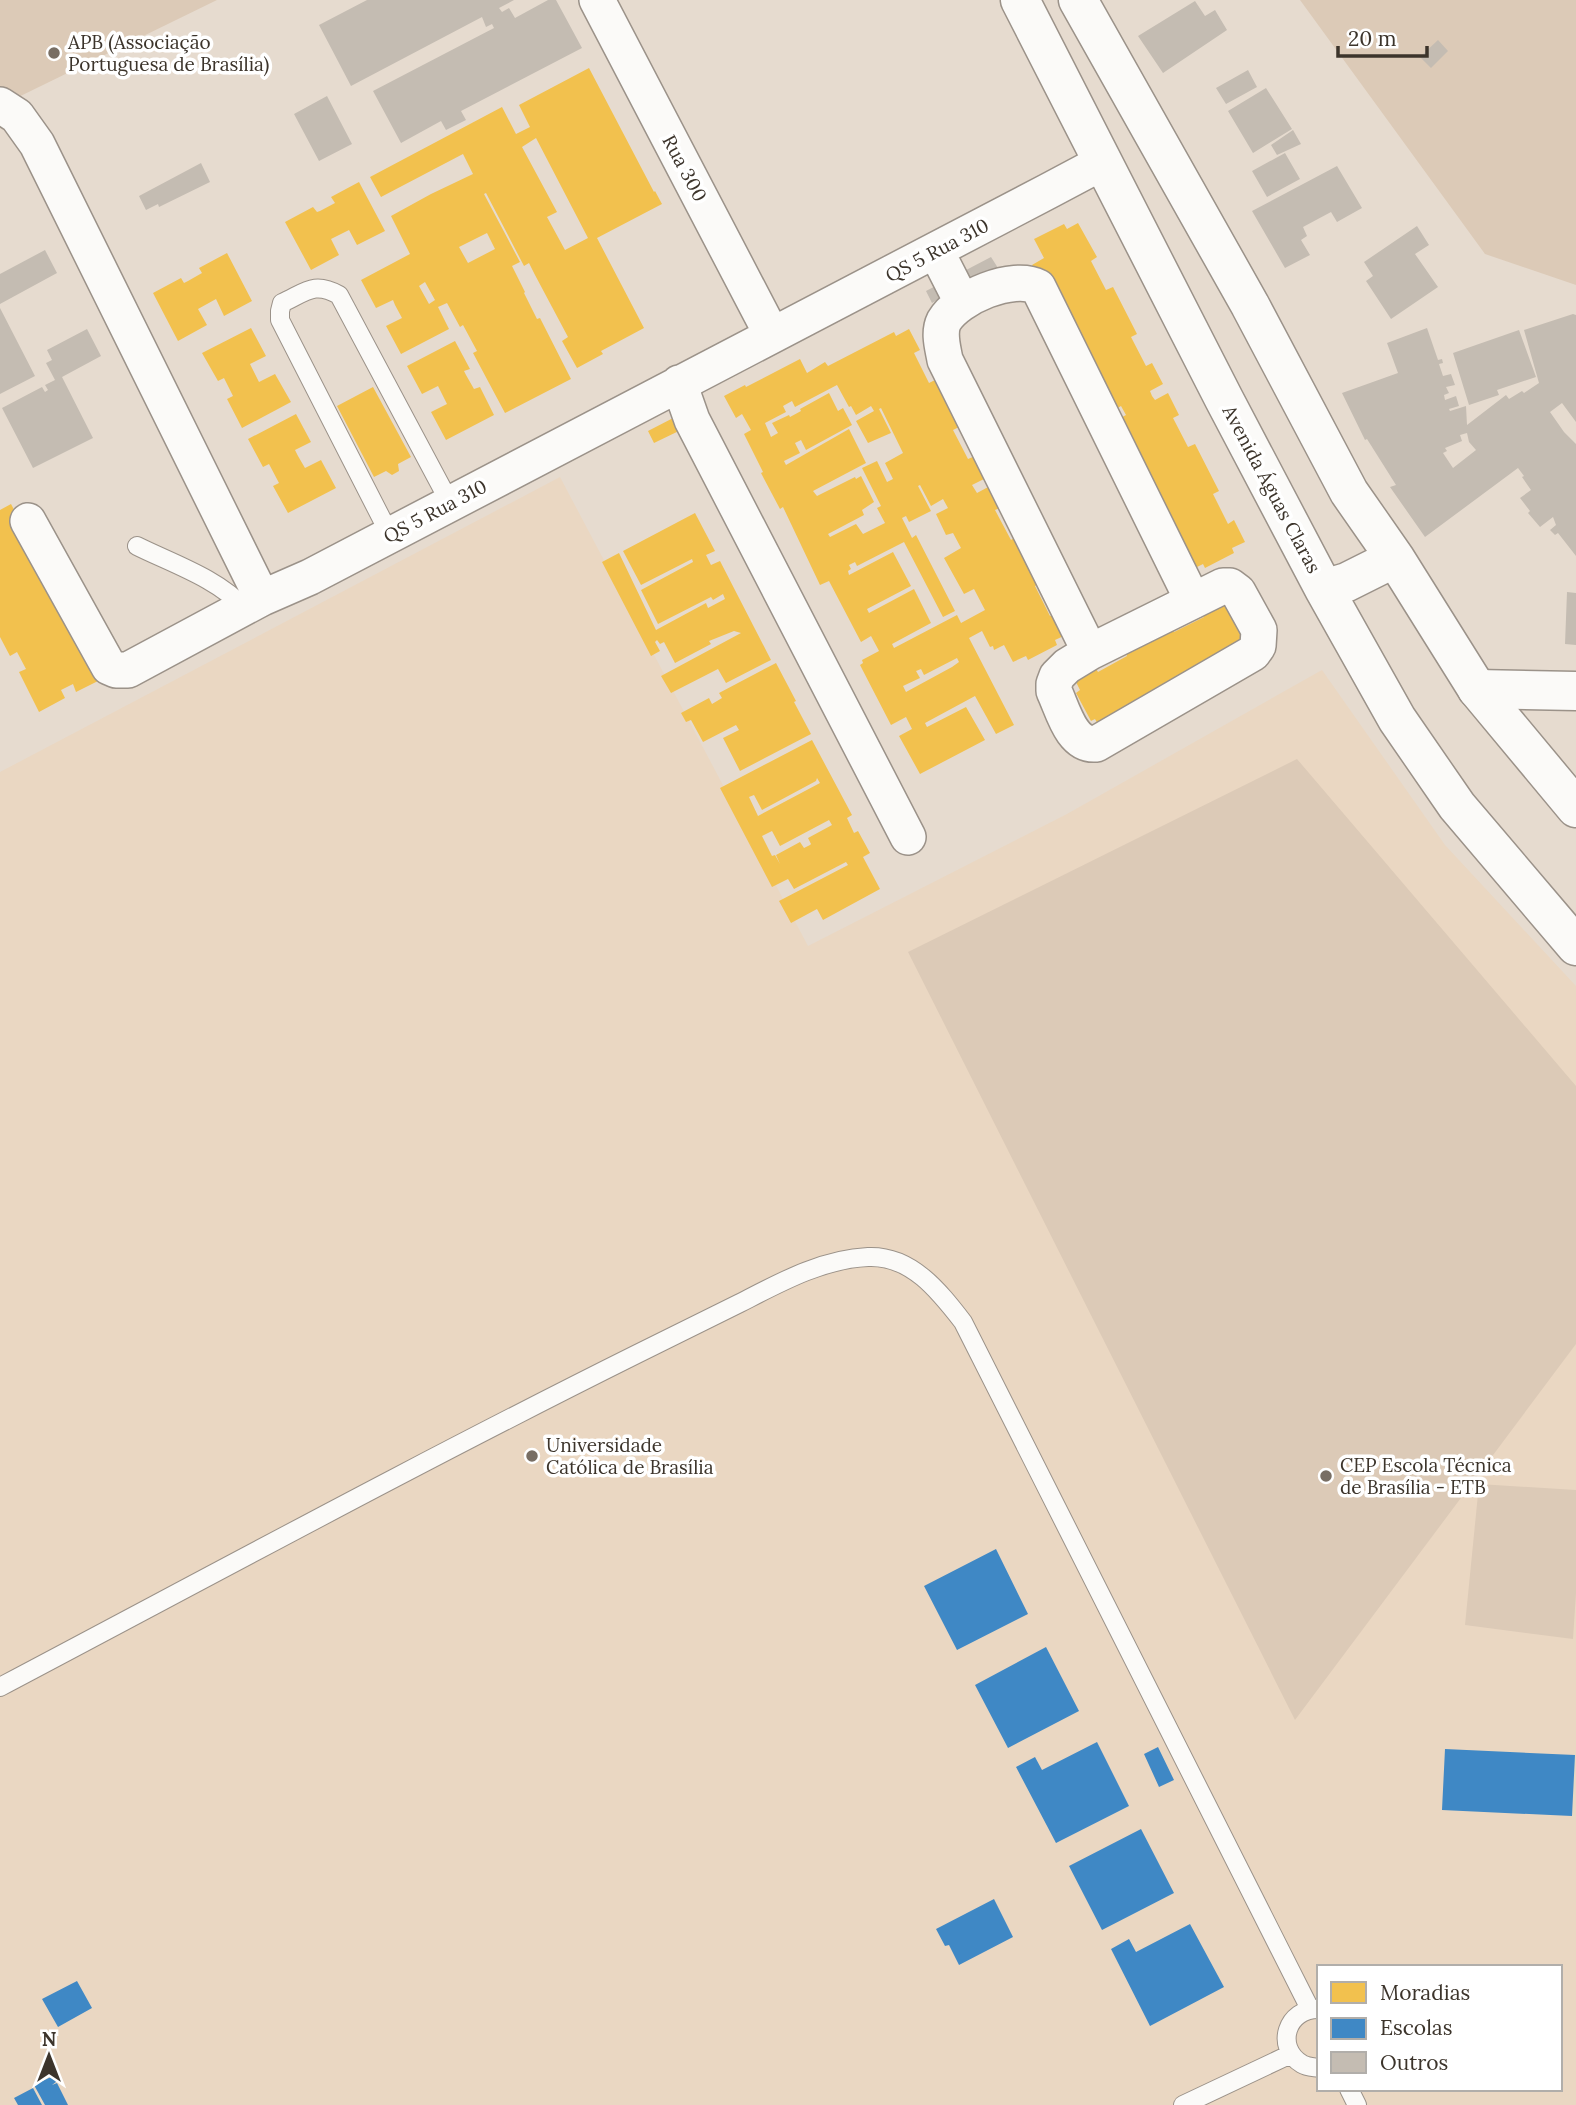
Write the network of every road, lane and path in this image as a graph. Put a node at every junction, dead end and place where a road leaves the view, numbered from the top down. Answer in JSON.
{"nodes":[{"id":1,"x":597,"y":0,"type":"edge"},
{"id":2,"x":1020,"y":0,"type":"edge"},
{"id":3,"x":1078,"y":0,"type":"edge"},
{"id":4,"x":0,"y":105,"type":"edge"},
{"id":5,"x":1103,"y":162,"type":"junction"},
{"id":6,"x":947,"y":245,"type":"junction"},
{"id":7,"x":974,"y":297,"type":"junction"},
{"id":8,"x":772,"y":335,"type":"junction"},
{"id":9,"x":679,"y":383,"type":"junction"},
{"id":10,"x":450,"y":503,"type":"junction"},
{"id":11,"x":28,"y":521,"type":"dead end"},
{"id":12,"x":390,"y":535,"type":"junction"},
{"id":13,"x":137,"y":546,"type":"dead end"},
{"id":14,"x":1395,"y":558,"type":"junction"},
{"id":15,"x":1324,"y":589,"type":"junction"},
{"id":16,"x":1194,"y":601,"type":"junction"},
{"id":17,"x":253,"y":603,"type":"junction"},
{"id":18,"x":1090,"y":652,"type":"junction"},
{"id":19,"x":1477,"y":689,"type":"junction"},
{"id":20,"x":1562,"y":691,"type":"edge"},
{"id":21,"x":1510,"y":729,"type":"junction"},
{"id":22,"x":1576,"y":808,"type":"edge"},
{"id":23,"x":908,"y":837,"type":"dead end"},
{"id":24,"x":1576,"y":946,"type":"edge"},
{"id":25,"x":0,"y":1687,"type":"edge"},
{"id":26,"x":1314,"y":2009,"type":"edge"},
{"id":27,"x":1291,"y":2054,"type":"junction"},
{"id":28,"x":1317,"y":2068,"type":"edge"},
{"id":29,"x":1183,"y":2105,"type":"edge"}],
"edges":[{"from":1,"to":8,"type":"street","name":"Rua 300"},
{"from":2,"to":5,"type":"main road","name":"Avenida Águas Claras"},
{"from":3,"to":14,"type":"main road"},
{"from":4,"to":17,"type":"street"},
{"from":5,"to":6,"type":"street","name":"QS 5 Rua 310"},
{"from":5,"to":15,"type":"main road","name":"Avenida Águas Claras"},
{"from":6,"to":7,"type":"street"},
{"from":6,"to":8,"type":"street","name":"QS 5 Rua 310"},
{"from":7,"to":16,"type":"street"},
{"from":7,"to":18,"type":"street"},
{"from":8,"to":9,"type":"street","name":"QS 5 Rua 310"},
{"from":9,"to":10,"type":"street","name":"QS 5 Rua 310"},
{"from":9,"to":23,"type":"street"},
{"from":10,"to":12,"type":"street","name":"QS 5 Rua 310"},
{"from":10,"to":12,"type":"lane"},
{"from":11,"to":17,"type":"street","name":"QS 5 Rua 310"},
{"from":12,"to":17,"type":"street","name":"QS 5 Rua 310"},
{"from":13,"to":17,"type":"lane"},
{"from":14,"to":15,"type":"main road"},
{"from":14,"to":19,"type":"main road"},
{"from":15,"to":24,"type":"main road","name":"Avenida Águas Claras"},
{"from":16,"to":18,"type":"street"},
{"from":16,"to":18,"type":"street"},
{"from":19,"to":20,"type":"main road"},
{"from":19,"to":21,"type":"main road"},
{"from":20,"to":21,"type":"main road"},
{"from":21,"to":22,"type":"main road"},
{"from":25,"to":26,"type":"lane"},
{"from":26,"to":27,"type":"lane"},
{"from":27,"to":28,"type":"lane"},
{"from":27,"to":29,"type":"lane"}]}
